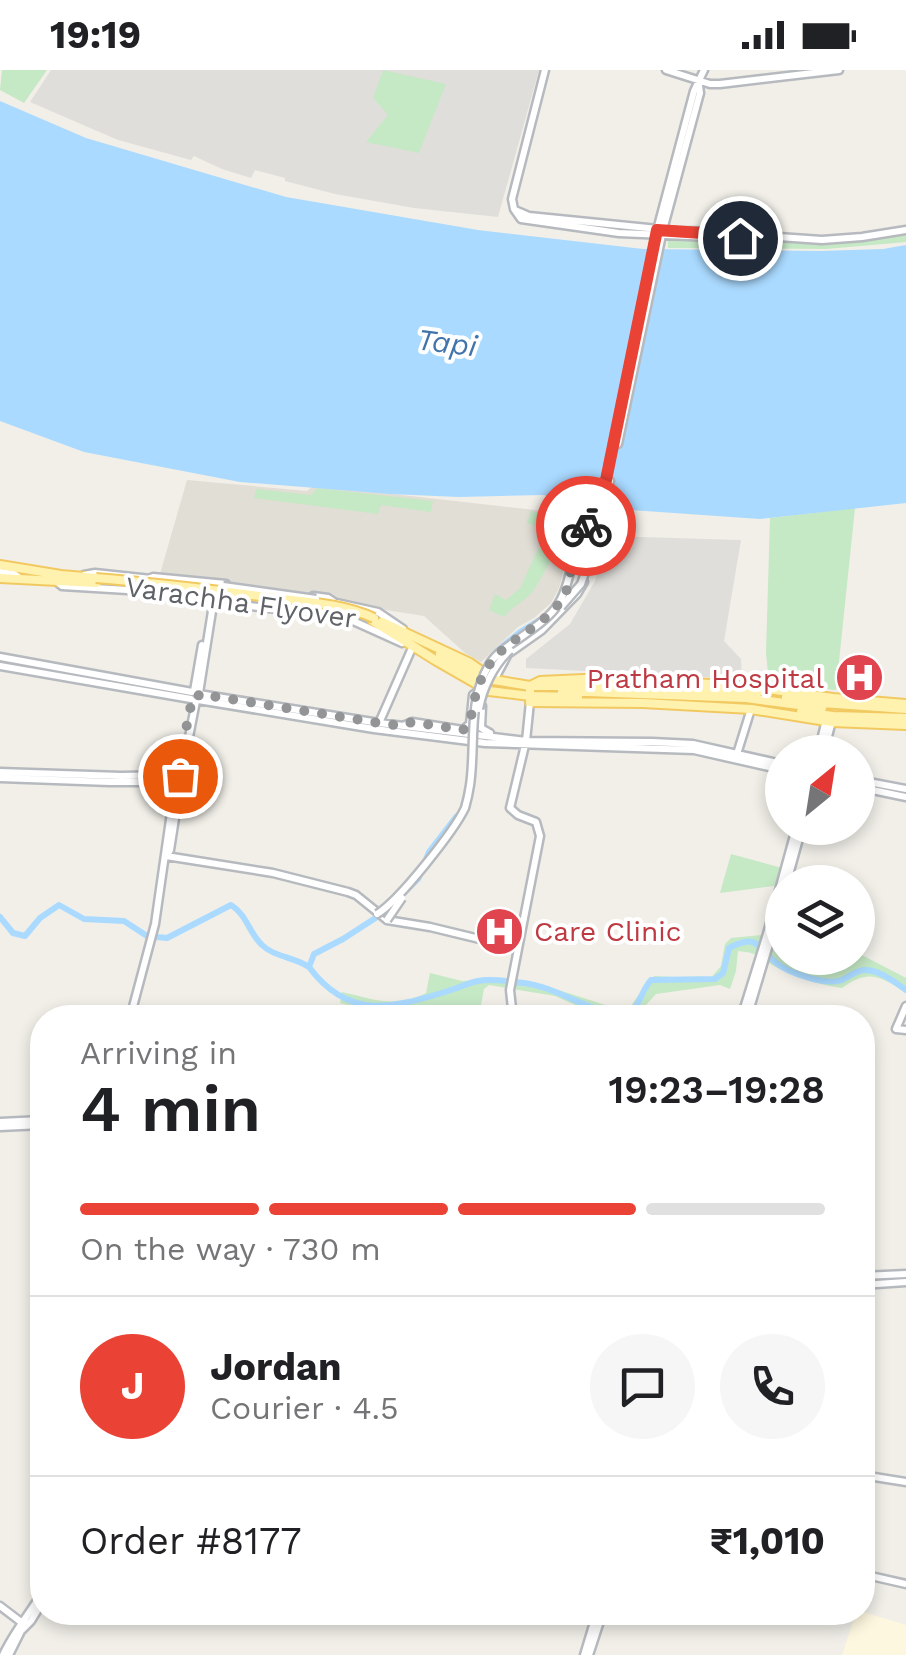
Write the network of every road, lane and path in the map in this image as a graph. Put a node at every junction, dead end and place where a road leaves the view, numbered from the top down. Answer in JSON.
{"nodes":[{"id":1,"x":544,"y":70,"type":"edge"},
{"id":2,"x":666,"y":70,"type":"edge"},
{"id":3,"x":704,"y":70,"type":"edge"},
{"id":4,"x":839,"y":70,"type":"edge"},
{"id":5,"x":805,"y":72,"type":"edge"},
{"id":6,"x":700,"y":83,"type":"junction"},
{"id":7,"x":906,"y":230,"type":"edge"},
{"id":8,"x":659,"y":235,"type":"junction"},
{"id":9,"x":572,"y":562,"type":"junction"},
{"id":10,"x":587,"y":566,"type":"junction"},
{"id":11,"x":0,"y":571,"type":"edge"},
{"id":12,"x":78,"y":577,"type":"junction"},
{"id":13,"x":148,"y":579,"type":"junction"},
{"id":14,"x":56,"y":581,"type":"junction"},
{"id":15,"x":96,"y":581,"type":"junction"},
{"id":16,"x":217,"y":585,"type":"junction"},
{"id":17,"x":284,"y":592,"type":"junction"},
{"id":18,"x":212,"y":602,"type":"junction"},
{"id":19,"x":332,"y":602,"type":"junction"},
{"id":20,"x":282,"y":610,"type":"junction"},
{"id":21,"x":373,"y":620,"type":"junction"},
{"id":22,"x":414,"y":637,"type":"junction"},
{"id":23,"x":419,"y":647,"type":"junction"},
{"id":24,"x":0,"y":656,"type":"edge"},
{"id":25,"x":0,"y":666,"type":"edge"},
{"id":26,"x":482,"y":666,"type":"junction"},
{"id":27,"x":494,"y":680,"type":"junction"},
{"id":28,"x":530,"y":693,"type":"junction"},
{"id":29,"x":479,"y":694,"type":"junction"},
{"id":30,"x":195,"y":696,"type":"junction"},
{"id":31,"x":906,"y":707,"type":"edge"},
{"id":32,"x":751,"y":708,"type":"junction"},
{"id":33,"x":858,"y":717,"type":"junction"},
{"id":34,"x":829,"y":719,"type":"junction"},
{"id":35,"x":903,"y":720,"type":"edge"},
{"id":36,"x":879,"y":721,"type":"junction"},
{"id":37,"x":378,"y":726,"type":"junction"},
{"id":38,"x":402,"y":726,"type":"junction"},
{"id":39,"x":825,"y":735,"type":"edge"},
{"id":40,"x":525,"y":741,"type":"junction"},
{"id":41,"x":736,"y":756,"type":"junction"},
{"id":42,"x":765,"y":763,"type":"edge"},
{"id":43,"x":0,"y":775,"type":"edge"},
{"id":44,"x":177,"y":778,"type":"junction"},
{"id":45,"x":875,"y":787,"type":"edge"},
{"id":46,"x":906,"y":793,"type":"edge"},
{"id":47,"x":166,"y":856,"type":"junction"},
{"id":48,"x":378,"y":914,"type":"junction"},
{"id":49,"x":387,"y":920,"type":"junction"},
{"id":50,"x":517,"y":948,"type":"junction"},
{"id":51,"x":765,"y":952,"type":"edge"},
{"id":52,"x":133,"y":1005,"type":"edge"},
{"id":53,"x":512,"y":1005,"type":"edge"},
{"id":54,"x":748,"y":1005,"type":"edge"},
{"id":55,"x":906,"y":1006,"type":"edge"},
{"id":56,"x":906,"y":1030,"type":"edge"},
{"id":57,"x":30,"y":1124,"type":"edge"},
{"id":58,"x":0,"y":1125,"type":"edge"},
{"id":59,"x":906,"y":1274,"type":"edge"},
{"id":60,"x":875,"y":1275,"type":"edge"},
{"id":61,"x":906,"y":1282,"type":"edge"},
{"id":62,"x":875,"y":1283,"type":"edge"},
{"id":63,"x":875,"y":1477,"type":"edge"},
{"id":64,"x":906,"y":1482,"type":"edge"},
{"id":65,"x":875,"y":1578,"type":"edge"},
{"id":66,"x":906,"y":1586,"type":"edge"},
{"id":67,"x":0,"y":1606,"type":"edge"},
{"id":68,"x":30,"y":1610,"type":"edge"},
{"id":69,"x":21,"y":1622,"type":"junction"},
{"id":70,"x":30,"y":1622,"type":"edge"},
{"id":71,"x":596,"y":1625,"type":"edge"},
{"id":72,"x":6,"y":1655,"type":"edge"},
{"id":73,"x":586,"y":1655,"type":"edge"}],
"edges":[{"from":1,"to":8,"type":"street"},
{"from":2,"to":6,"type":"street"},
{"from":3,"to":6,"type":"street"},
{"from":4,"to":5,"type":"street"},
{"from":5,"to":6,"type":"street"},
{"from":6,"to":8,"type":"street"},
{"from":7,"to":8,"type":"street"},
{"from":8,"to":9,"type":"street"},
{"from":8,"to":10,"type":"street"},
{"from":9,"to":26,"type":"street","bridge":true},
{"from":9,"to":29,"type":"street","bridge":true},
{"from":10,"to":27,"type":"street","bridge":true},
{"from":10,"to":29,"type":"street","bridge":true},
{"from":11,"to":12,"type":"main road","name":"Varachha Flyover"},
{"from":11,"to":14,"type":"main road","name":"Varachha Flyover"},
{"from":12,"to":13,"type":"street"},
{"from":12,"to":15,"type":"main road","name":"Varachha Flyover"},
{"from":13,"to":16,"type":"street"},
{"from":13,"to":17,"type":"street"},
{"from":14,"to":15,"type":"main road","name":"Varachha Flyover"},
{"from":14,"to":18,"type":"street"},
{"from":15,"to":21,"type":"main road","name":"Varachha Flyover","bridge":true},
{"from":16,"to":18,"type":"street"},
{"from":16,"to":19,"type":"street","bridge":true},
{"from":17,"to":19,"type":"street"},
{"from":17,"to":20,"type":"street"},
{"from":18,"to":20,"type":"street"},
{"from":18,"to":30,"type":"street"},
{"from":19,"to":22,"type":"street"},
{"from":20,"to":23,"type":"street"},
{"from":21,"to":22,"type":"main road","name":"Varachha Flyover"},
{"from":21,"to":23,"type":"main road","name":"Varachha Flyover"},
{"from":22,"to":23,"type":"main road","name":"Varachha Flyover"},
{"from":23,"to":26,"type":"main road"},
{"from":23,"to":28,"type":"main road"},
{"from":23,"to":28,"type":"main road"},
{"from":23,"to":37,"type":"street"},
{"from":24,"to":30,"type":"street"},
{"from":25,"to":30,"type":"street"},
{"from":26,"to":27,"type":"main road"},
{"from":27,"to":28,"type":"main road"},
{"from":28,"to":31,"type":"main road"},
{"from":28,"to":31,"type":"main road"},
{"from":28,"to":32,"type":"main road"},
{"from":28,"to":33,"type":"main road"},
{"from":28,"to":34,"type":"main road"},
{"from":28,"to":40,"type":"street"},
{"from":29,"to":38,"type":"street","bridge":true},
{"from":29,"to":40,"type":"street","bridge":true},
{"from":29,"to":48,"type":"street","bridge":true},
{"from":29,"to":49,"type":"street","bridge":true},
{"from":30,"to":37,"type":"street"},
{"from":30,"to":44,"type":"street"},
{"from":32,"to":34,"type":"main road"},
{"from":32,"to":41,"type":"street"},
{"from":33,"to":34,"type":"main road"},
{"from":33,"to":36,"type":"main road"},
{"from":34,"to":36,"type":"main road"},
{"from":34,"to":39,"type":"street"},
{"from":35,"to":36,"type":"main road"},
{"from":37,"to":38,"type":"street"},
{"from":37,"to":40,"type":"street"},
{"from":38,"to":40,"type":"street"},
{"from":40,"to":41,"type":"street"},
{"from":40,"to":50,"type":"street"},
{"from":41,"to":42,"type":"street"},
{"from":43,"to":44,"type":"street"},
{"from":44,"to":47,"type":"street"},
{"from":45,"to":46,"type":"street"},
{"from":47,"to":48,"type":"street"},
{"from":47,"to":52,"type":"street"},
{"from":48,"to":49,"type":"street"},
{"from":49,"to":50,"type":"street"},
{"from":50,"to":53,"type":"street"},
{"from":51,"to":54,"type":"street"},
{"from":55,"to":56,"type":"street"},
{"from":57,"to":58,"type":"street"},
{"from":59,"to":60,"type":"street"},
{"from":61,"to":62,"type":"street"},
{"from":63,"to":64,"type":"street"},
{"from":65,"to":66,"type":"street"},
{"from":67,"to":69,"type":"street"},
{"from":68,"to":69,"type":"street"},
{"from":69,"to":72,"type":"street"},
{"from":70,"to":72,"type":"street"},
{"from":71,"to":73,"type":"street"}]}
